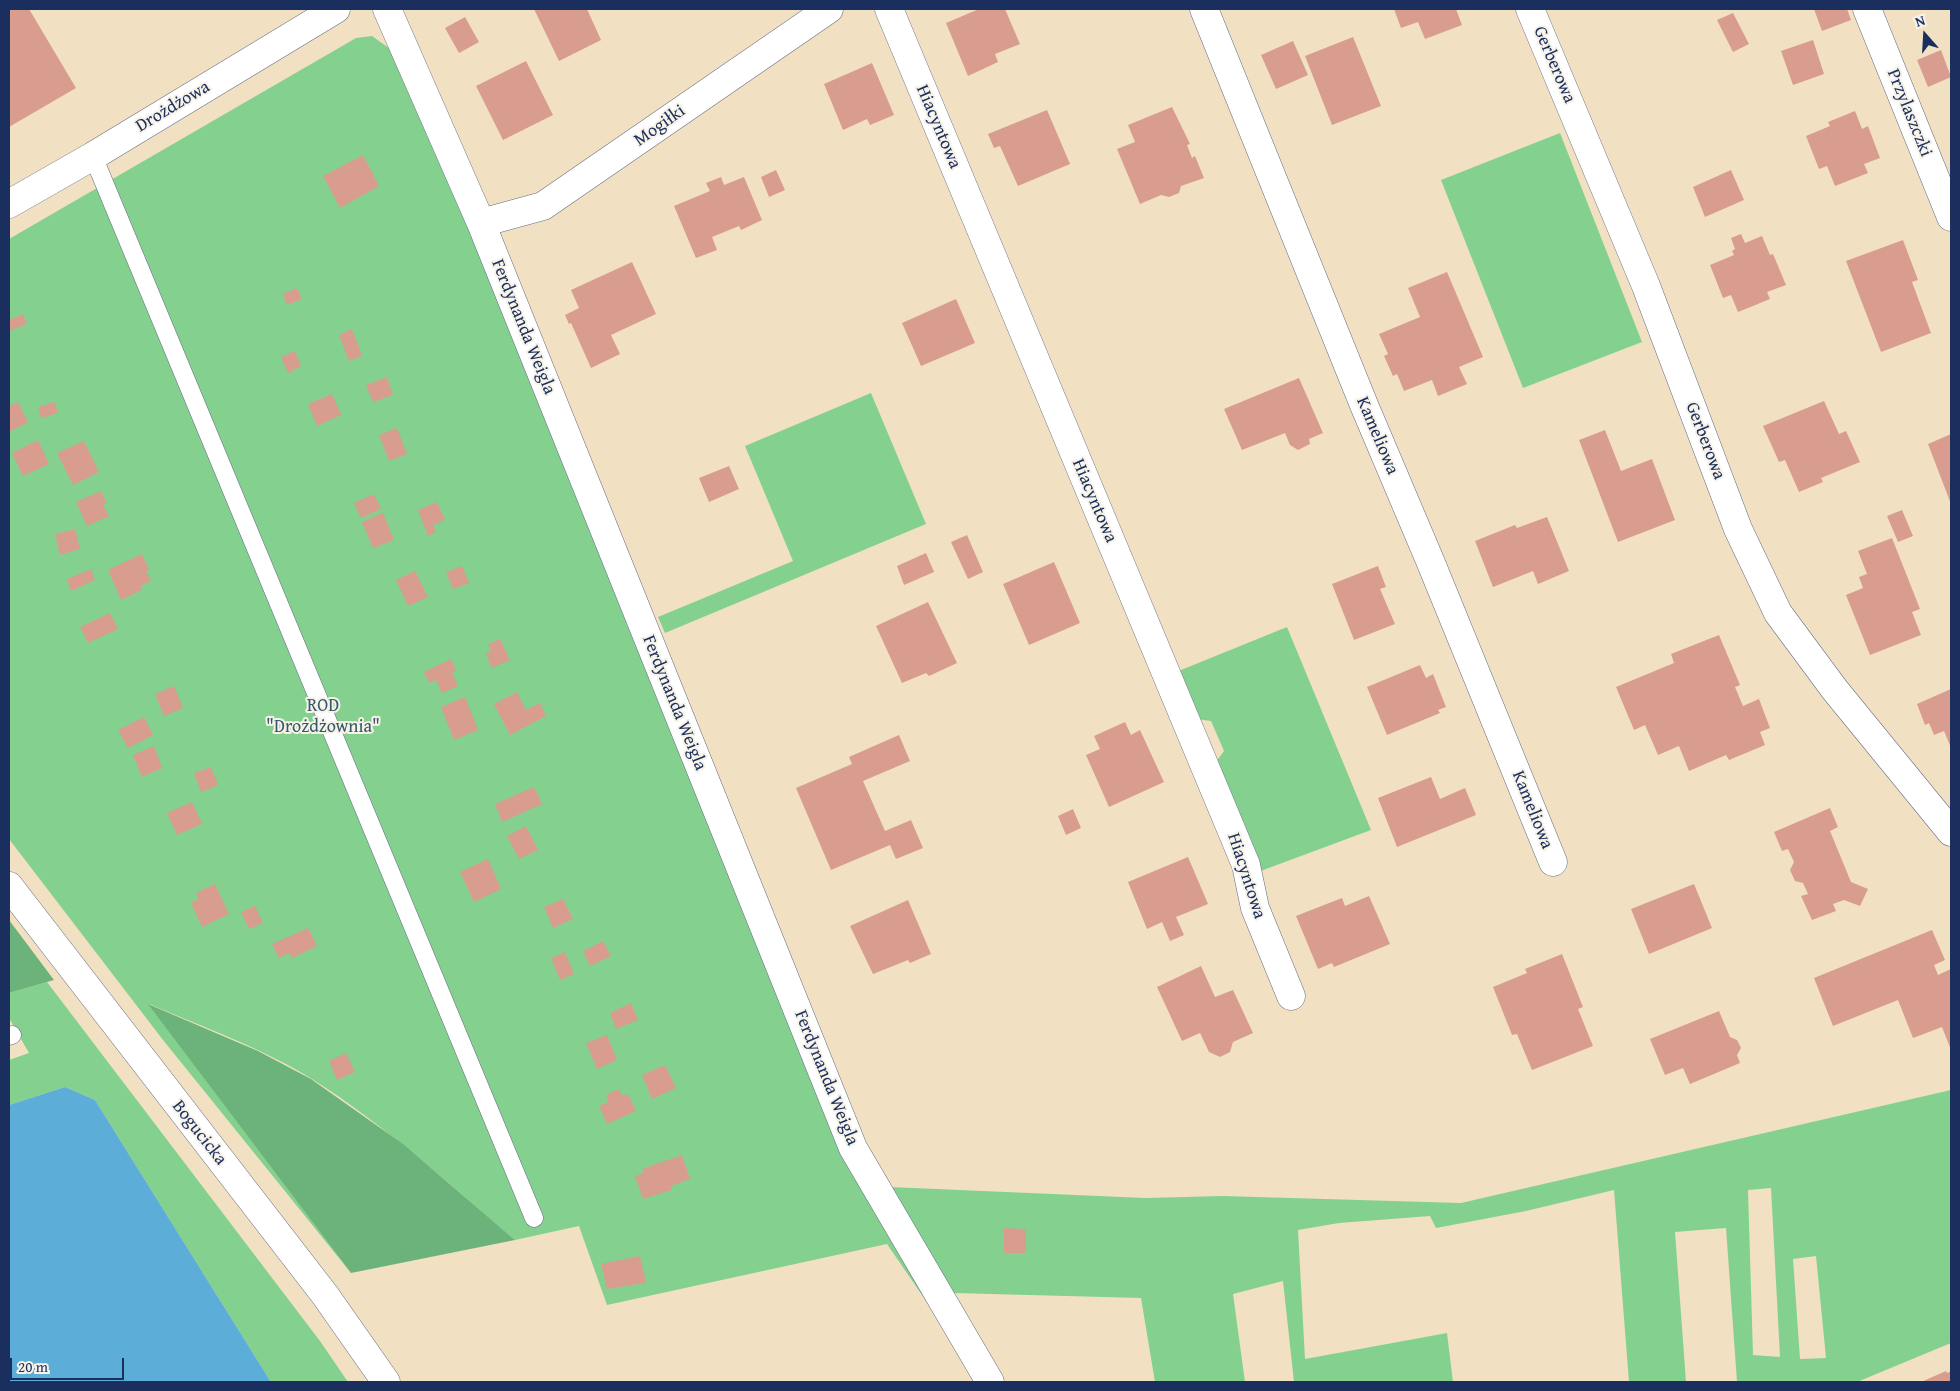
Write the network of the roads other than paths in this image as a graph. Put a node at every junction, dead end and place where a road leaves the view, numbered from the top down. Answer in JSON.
{"nodes":[{"id":1,"x":336,"y":9,"type":"edge"},
{"id":2,"x":387,"y":9,"type":"edge"},
{"id":3,"x":829,"y":9,"type":"edge"},
{"id":4,"x":889,"y":9,"type":"edge"},
{"id":5,"x":1204,"y":9,"type":"edge"},
{"id":6,"x":1530,"y":9,"type":"edge"},
{"id":7,"x":1867,"y":9,"type":"edge"},
{"id":8,"x":93,"y":156,"type":"junction"},
{"id":9,"x":9,"y":204,"type":"edge"},
{"id":10,"x":1951,"y":217,"type":"edge"},
{"id":11,"x":481,"y":223,"type":"junction"},
{"id":12,"x":1951,"y":832,"type":"edge"},
{"id":13,"x":1553,"y":862,"type":"dead end"},
{"id":14,"x":9,"y":886,"type":"edge"},
{"id":15,"x":1290,"y":996,"type":"dead end"},
{"id":16,"x":534,"y":1218,"type":"dead end"},
{"id":17,"x":386,"y":1382,"type":"edge"},
{"id":18,"x":990,"y":1382,"type":"edge"}],
"edges":[{"from":1,"to":8,"type":"street","name":"Drożdżowa"},
{"from":2,"to":11,"type":"street","name":"Ferdynanda Weigla"},
{"from":3,"to":11,"type":"street","name":"Mogiłki"},
{"from":4,"to":15,"type":"street","name":"Hiacyntowa"},
{"from":5,"to":13,"type":"street","name":"Kameliowa"},
{"from":6,"to":12,"type":"street","name":"Gerberowa"},
{"from":7,"to":10,"type":"street","name":"Przylaszczki"},
{"from":8,"to":9,"type":"street","name":"Drożdżowa"},
{"from":8,"to":16,"type":"lane"},
{"from":11,"to":18,"type":"street","name":"Ferdynanda Weigla"},
{"from":14,"to":17,"type":"street","name":"Bogucicka"}]}
